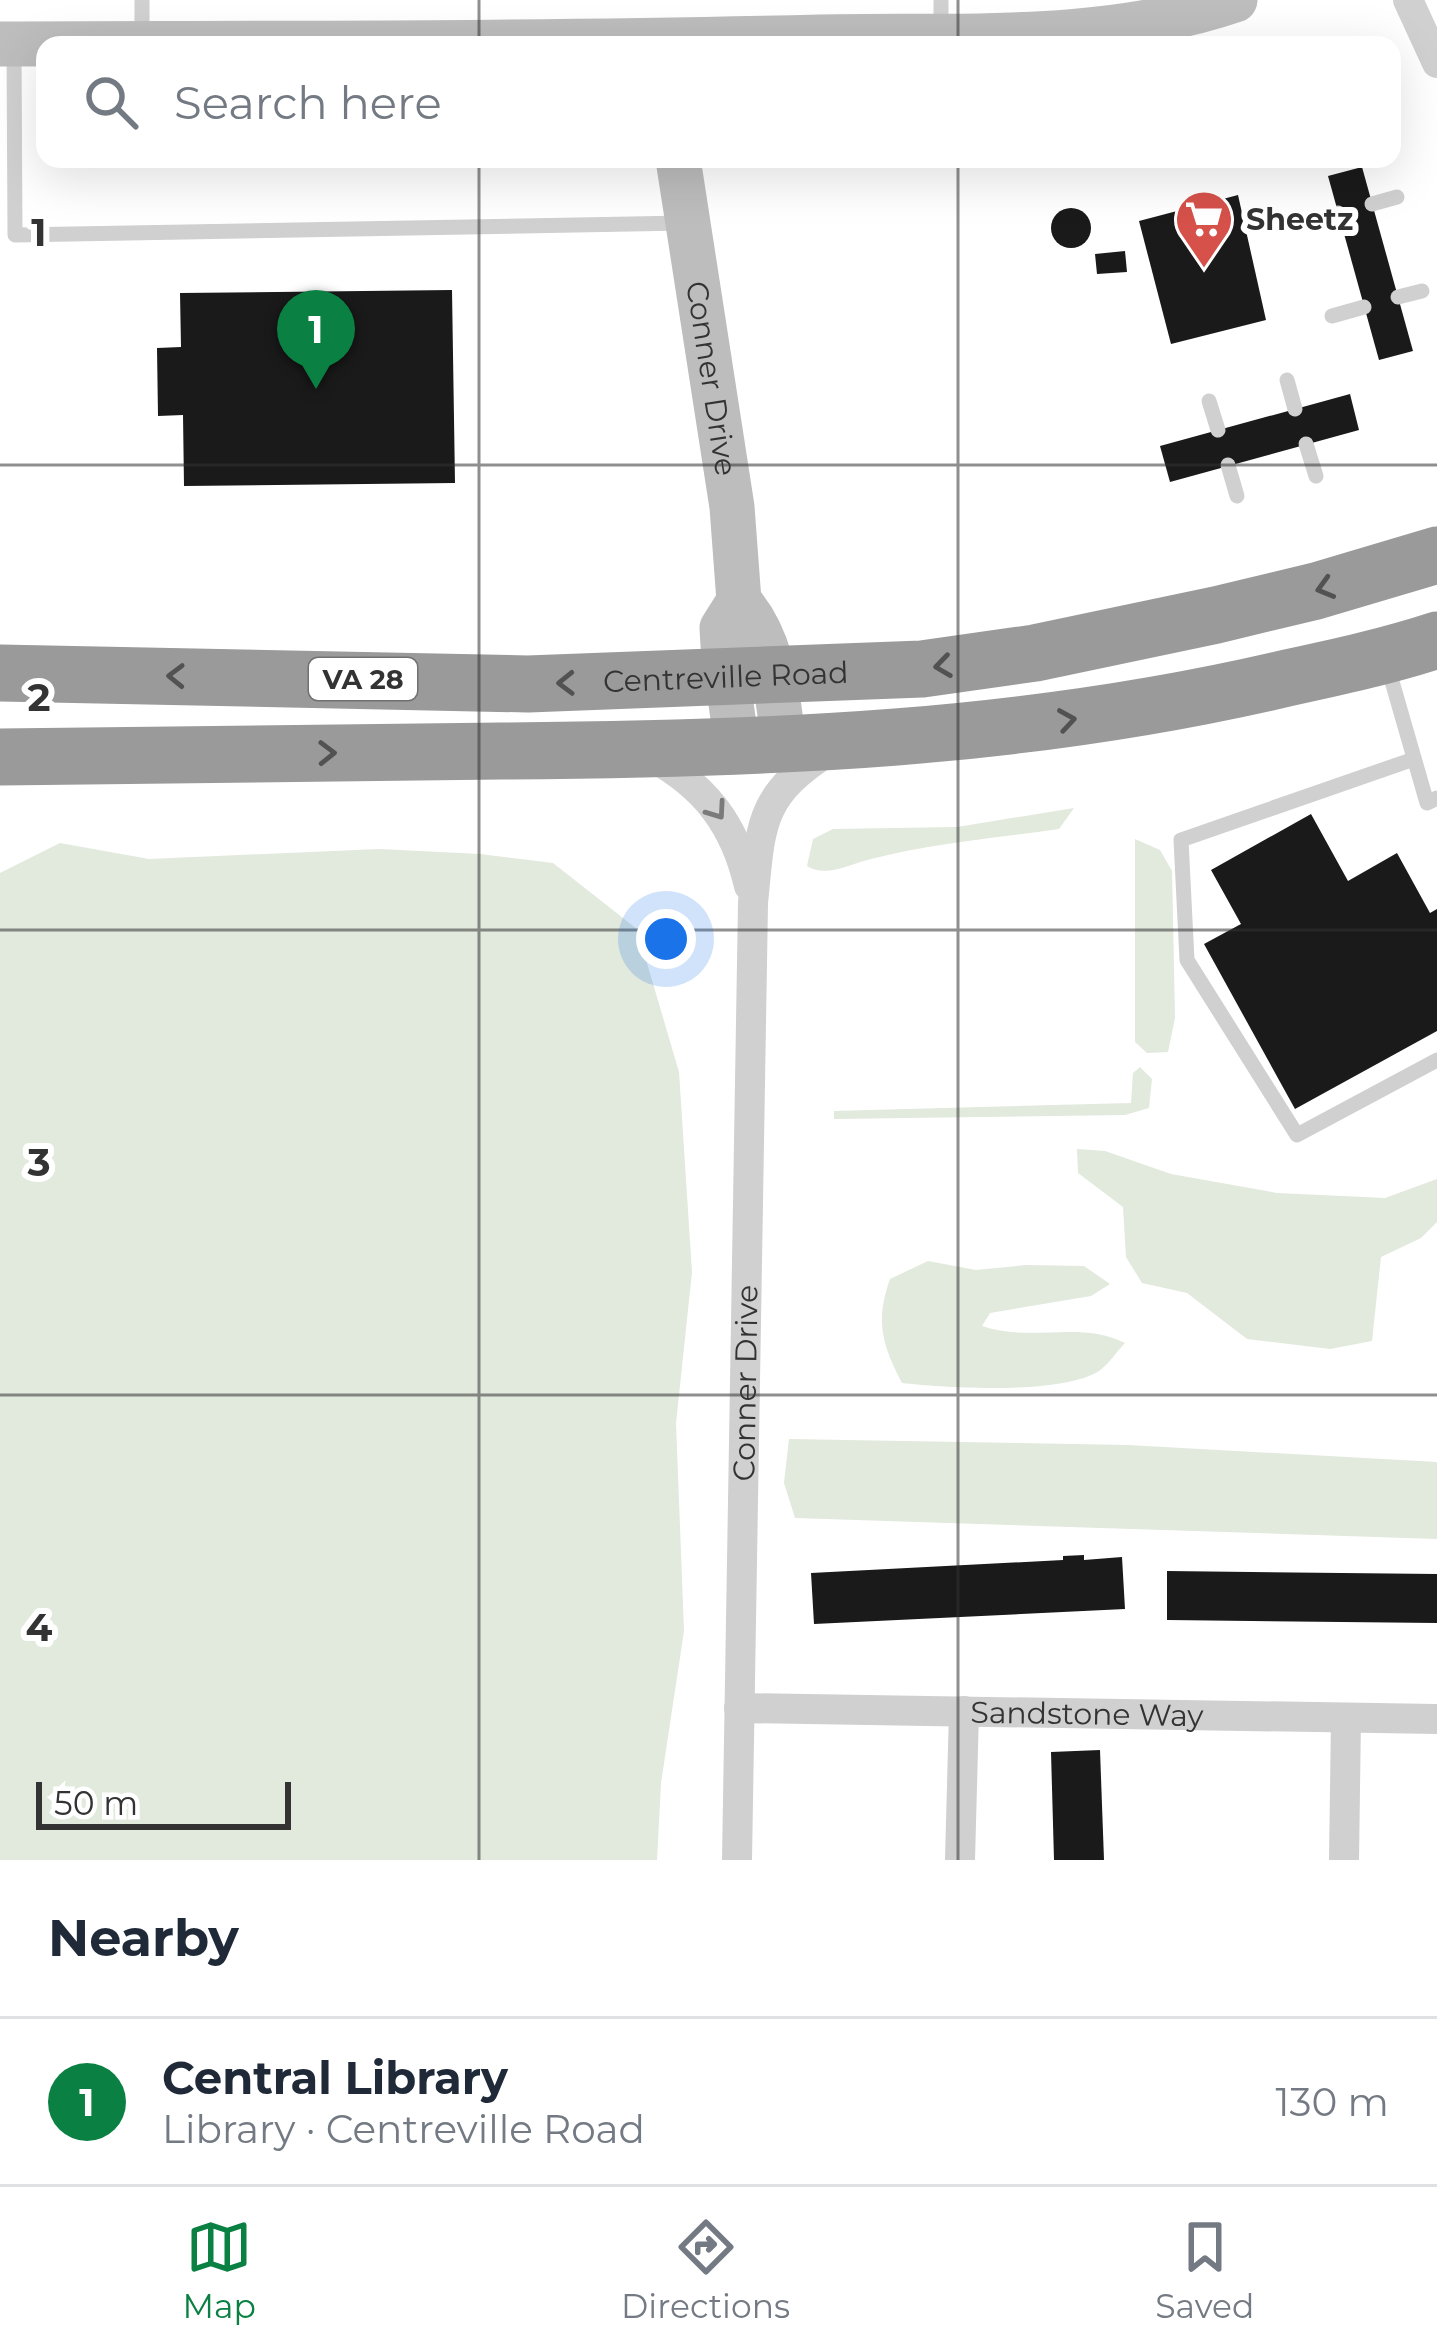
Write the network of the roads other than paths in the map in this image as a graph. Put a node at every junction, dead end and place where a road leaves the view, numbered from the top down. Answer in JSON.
{"nodes":[{"id":1,"x":1235,"y":0,"type":"edge"},
{"id":2,"x":1408,"y":0,"type":"edge"},
{"id":3,"x":941,"y":17,"type":"edge"},
{"id":4,"x":142,"y":22,"type":"edge"},
{"id":5,"x":56,"y":36,"type":"edge"},
{"id":6,"x":488,"y":36,"type":"edge"},
{"id":7,"x":736,"y":36,"type":"edge"},
{"id":8,"x":7,"y":44,"type":"edge"},
{"id":9,"x":1437,"y":63,"type":"edge"},
{"id":10,"x":679,"y":168,"type":"edge"},
{"id":11,"x":1397,"y":197,"type":"dead end"},
{"id":12,"x":1372,"y":204,"type":"dead end"},
{"id":13,"x":1338,"y":213,"type":"dead end"},
{"id":14,"x":1307,"y":221,"type":"dead end"},
{"id":15,"x":688,"y":223,"type":"junction"},
{"id":16,"x":1422,"y":291,"type":"dead end"},
{"id":17,"x":1398,"y":297,"type":"dead end"},
{"id":18,"x":1364,"y":307,"type":"dead end"},
{"id":19,"x":1332,"y":316,"type":"dead end"},
{"id":20,"x":1287,"y":380,"type":"dead end"},
{"id":21,"x":1209,"y":401,"type":"dead end"},
{"id":22,"x":1295,"y":409,"type":"dead end"},
{"id":23,"x":1218,"y":430,"type":"dead end"},
{"id":24,"x":1306,"y":444,"type":"dead end"},
{"id":25,"x":1228,"y":465,"type":"dead end"},
{"id":26,"x":1316,"y":476,"type":"dead end"},
{"id":27,"x":1237,"y":496,"type":"dead end"},
{"id":28,"x":1437,"y":555,"type":"edge"},
{"id":29,"x":1411,"y":648,"type":"edge"},
{"id":30,"x":0,"y":673,"type":"edge"},
{"id":31,"x":750,"y":678,"type":"junction"},
{"id":32,"x":839,"y":744,"type":"junction"},
{"id":33,"x":760,"y":747,"type":"junction"},
{"id":34,"x":640,"y":750,"type":"junction"},
{"id":35,"x":0,"y":757,"type":"edge"},
{"id":36,"x":1414,"y":759,"type":"junction"},
{"id":37,"x":1437,"y":799,"type":"edge"},
{"id":38,"x":753,"y":903,"type":"junction"},
{"id":39,"x":1437,"y":1060,"type":"edge"},
{"id":40,"x":739,"y":1708,"type":"junction"},
{"id":41,"x":964,"y":1712,"type":"junction"},
{"id":42,"x":1346,"y":1718,"type":"junction"},
{"id":43,"x":1437,"y":1719,"type":"edge"},
{"id":44,"x":737,"y":1860,"type":"edge"},
{"id":45,"x":960,"y":1860,"type":"edge"},
{"id":46,"x":1344,"y":1860,"type":"edge"}],
"edges":[{"from":1,"to":3,"type":"street"},
{"from":2,"to":9,"type":"street"},
{"from":3,"to":7,"type":"street"},
{"from":4,"to":5,"type":"street"},
{"from":4,"to":6,"type":"street"},
{"from":8,"to":15,"type":"lane"},
{"from":10,"to":15,"type":"street","name":"Conner Drive"},
{"from":11,"to":12,"type":"lane"},
{"from":13,"to":14,"type":"lane"},
{"from":15,"to":31,"type":"street","name":"Conner Drive"},
{"from":16,"to":17,"type":"lane"},
{"from":18,"to":19,"type":"lane"},
{"from":20,"to":22,"type":"lane"},
{"from":21,"to":23,"type":"lane"},
{"from":24,"to":26,"type":"lane"},
{"from":25,"to":27,"type":"lane"},
{"from":28,"to":31,"type":"highway","name":"Centreville Road","number":"VA 28","one_way":true},
{"from":32,"to":29,"type":"highway","one_way":true},
{"from":29,"to":36,"type":"lane"},
{"from":31,"to":30,"type":"highway","name":"Centreville Road","number":"VA 28","one_way":true},
{"from":31,"to":33,"type":"street","name":"Conner Drive"},
{"from":32,"to":33,"type":"highway"},
{"from":32,"to":38,"type":"street","name":"Conner Drive"},
{"from":33,"to":34,"type":"highway"},
{"from":35,"to":34,"type":"highway","one_way":true},
{"from":34,"to":38,"type":"street","name":"Conner Drive","one_way":true},
{"from":36,"to":37,"type":"lane"},
{"from":36,"to":39,"type":"lane"},
{"from":38,"to":40,"type":"street","name":"Conner Drive"},
{"from":40,"to":41,"type":"street","name":"Sandstone Way"},
{"from":40,"to":44,"type":"street","name":"Conner Drive"},
{"from":41,"to":42,"type":"street","name":"Sandstone Way"},
{"from":41,"to":45,"type":"street"},
{"from":42,"to":43,"type":"street","name":"Sandstone Way"},
{"from":42,"to":46,"type":"street"}]}
